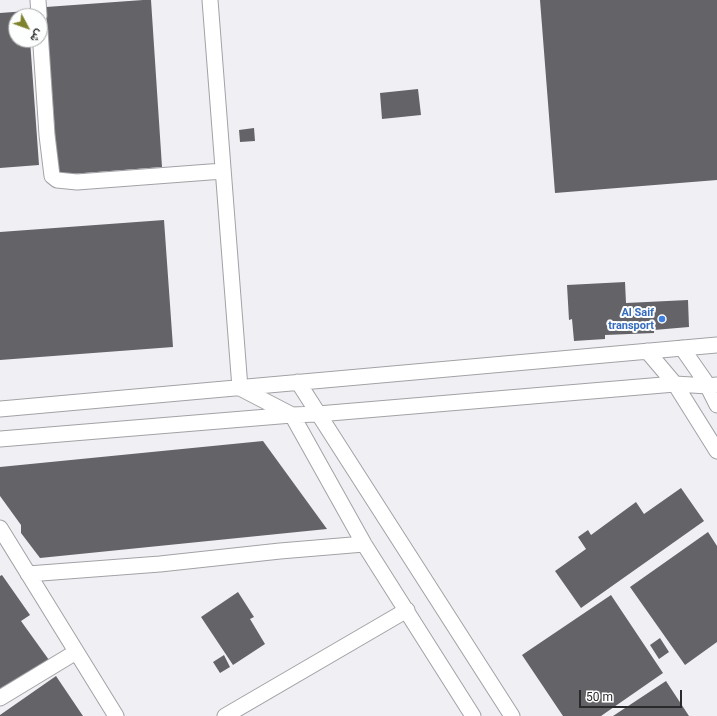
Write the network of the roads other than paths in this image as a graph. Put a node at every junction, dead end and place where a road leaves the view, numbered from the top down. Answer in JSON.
{"nodes":[{"id":1,"x":210,"y":0,"type":"edge"},
{"id":2,"x":41,"y":48,"type":"edge"},
{"id":3,"x":223,"y":171,"type":"junction"},
{"id":4,"x":717,"y":345,"type":"edge"},
{"id":5,"x":682,"y":348,"type":"junction"},
{"id":6,"x":647,"y":351,"type":"junction"},
{"id":7,"x":298,"y":382,"type":"junction"},
{"id":8,"x":675,"y":384,"type":"junction"},
{"id":9,"x":712,"y":386,"type":"edge"},
{"id":10,"x":240,"y":388,"type":"junction"},
{"id":11,"x":717,"y":405,"type":"edge"},
{"id":12,"x":0,"y":409,"type":"edge"},
{"id":13,"x":318,"y":414,"type":"junction"},
{"id":14,"x":292,"y":415,"type":"junction"},
{"id":15,"x":0,"y":439,"type":"edge"},
{"id":16,"x":717,"y":451,"type":"edge"},
{"id":17,"x":0,"y":528,"type":"edge"},
{"id":18,"x":364,"y":544,"type":"junction"},
{"id":19,"x":28,"y":574,"type":"junction"},
{"id":20,"x":407,"y":610,"type":"junction"},
{"id":21,"x":76,"y":652,"type":"junction"},
{"id":22,"x":0,"y":698,"type":"edge"},
{"id":23,"x":116,"y":716,"type":"edge"},
{"id":24,"x":225,"y":716,"type":"edge"},
{"id":25,"x":473,"y":716,"type":"edge"},
{"id":26,"x":512,"y":716,"type":"edge"}],
"edges":[{"from":1,"to":3,"type":"street"},
{"from":2,"to":3,"type":"street"},
{"from":3,"to":10,"type":"street"},
{"from":4,"to":5,"type":"street"},
{"from":5,"to":6,"type":"street"},
{"from":5,"to":9,"type":"street"},
{"from":6,"to":7,"type":"street"},
{"from":6,"to":8,"type":"street"},
{"from":7,"to":10,"type":"street"},
{"from":7,"to":13,"type":"street"},
{"from":8,"to":9,"type":"street"},
{"from":8,"to":13,"type":"street"},
{"from":8,"to":16,"type":"street"},
{"from":9,"to":11,"type":"street"},
{"from":10,"to":12,"type":"street"},
{"from":10,"to":14,"type":"street"},
{"from":13,"to":14,"type":"street"},
{"from":13,"to":26,"type":"street"},
{"from":14,"to":15,"type":"street"},
{"from":14,"to":18,"type":"street"},
{"from":17,"to":19,"type":"street"},
{"from":18,"to":19,"type":"street"},
{"from":18,"to":20,"type":"street"},
{"from":19,"to":21,"type":"street"},
{"from":20,"to":24,"type":"street"},
{"from":20,"to":25,"type":"street"},
{"from":21,"to":22,"type":"street"},
{"from":21,"to":23,"type":"street"}]}
